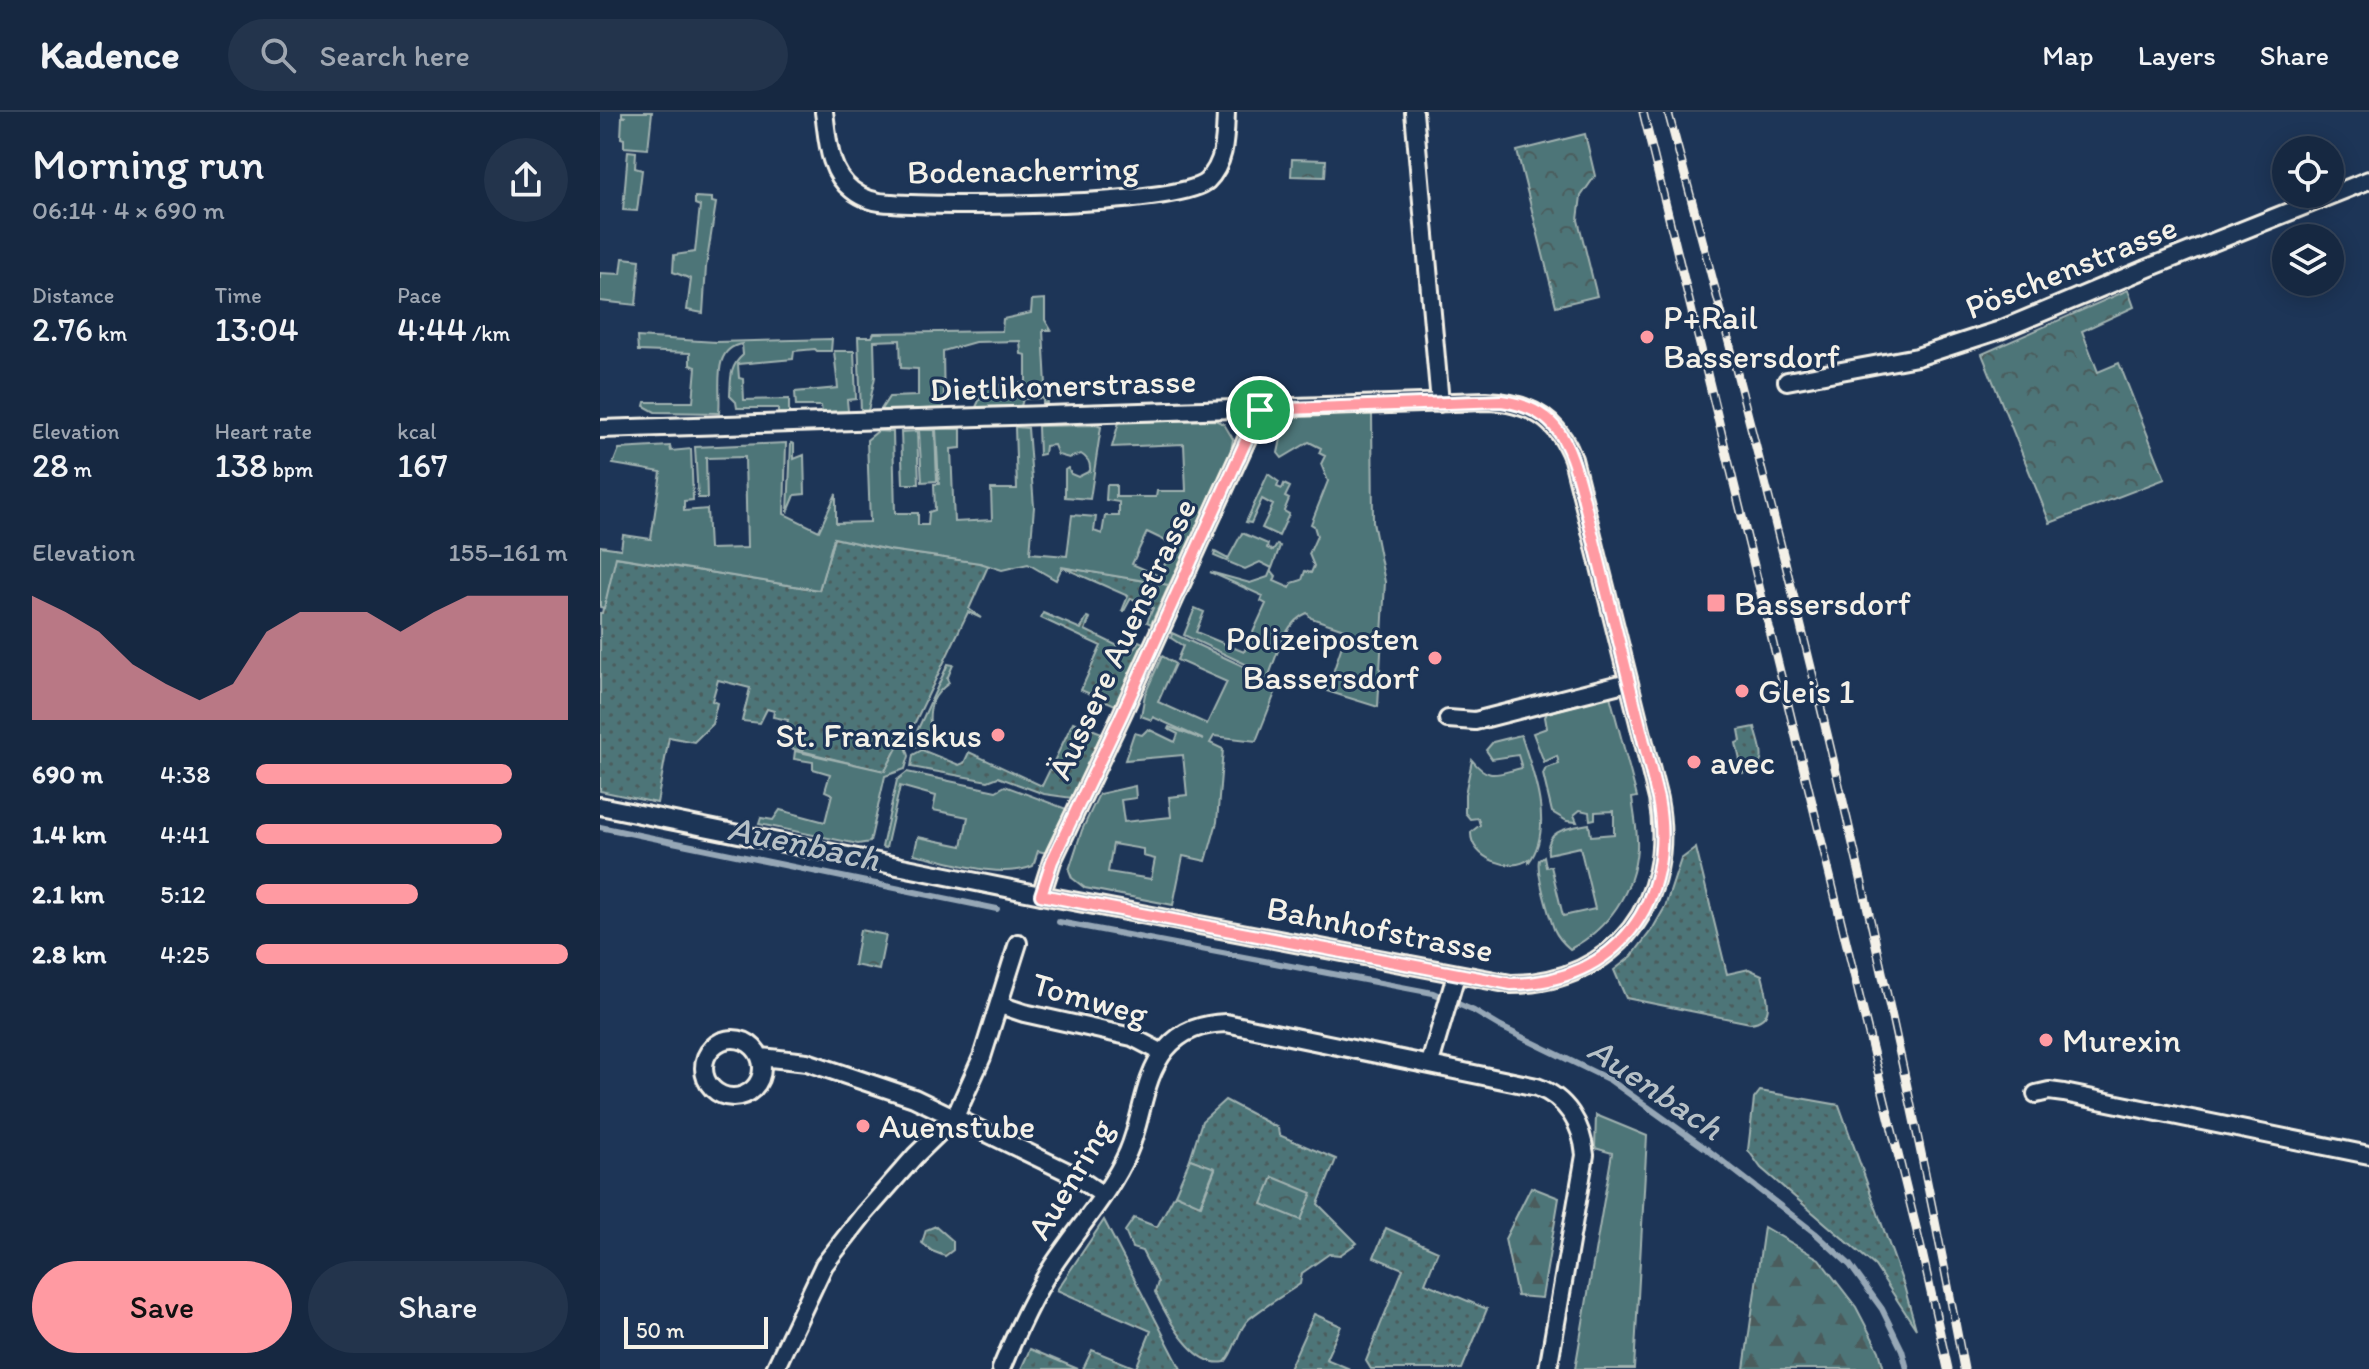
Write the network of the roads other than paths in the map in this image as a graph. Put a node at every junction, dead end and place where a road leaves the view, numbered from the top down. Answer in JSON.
{"nodes":[{"id":1,"x":824,"y":112,"type":"edge"},
{"id":2,"x":1226,"y":112,"type":"edge"},
{"id":3,"x":1414,"y":112,"type":"edge"},
{"id":4,"x":2369,"y":180,"type":"edge"},
{"id":5,"x":1787,"y":381,"type":"dead end"},
{"id":6,"x":1440,"y":403,"type":"junction"},
{"id":7,"x":1260,"y":410,"type":"junction"},
{"id":8,"x":600,"y":429,"type":"edge"},
{"id":9,"x":1563,"y":437,"type":"joint"},
{"id":10,"x":1628,"y":682,"type":"junction"},
{"id":11,"x":1448,"y":719,"type":"dead end"},
{"id":12,"x":600,"y":806,"type":"edge"},
{"id":13,"x":1041,"y":895,"type":"junction"},
{"id":14,"x":1018,"y":943,"type":"dead end"},
{"id":15,"x":1456,"y":975,"type":"junction"},
{"id":16,"x":1000,"y":1005,"type":"junction"},
{"id":17,"x":1163,"y":1053,"type":"junction"},
{"id":18,"x":761,"y":1057,"type":"dead end"},
{"id":19,"x":1430,"y":1063,"type":"junction"},
{"id":20,"x":2036,"y":1094,"type":"dead end"},
{"id":21,"x":955,"y":1117,"type":"junction"},
{"id":22,"x":2369,"y":1155,"type":"edge"},
{"id":23,"x":1103,"y":1195,"type":"junction"},
{"id":24,"x":778,"y":1363,"type":"edge"},
{"id":25,"x":1001,"y":1369,"type":"edge"},
{"id":26,"x":1548,"y":1369,"type":"edge"}],
"edges":[{"from":1,"to":2,"type":"street","name":"Bodenacherring"},
{"from":3,"to":6,"type":"street"},
{"from":4,"to":5,"type":"street","name":"Pöschenstrasse"},
{"from":6,"to":7,"type":"street","name":"Dietlikonerstrasse"},
{"from":6,"to":9,"type":"street","name":"Dietlikonerstrasse"},
{"from":7,"to":8,"type":"street","name":"Dietlikonerstrasse"},
{"from":7,"to":13,"type":"street","name":"Äussere Auenstrasse"},
{"from":9,"to":10,"type":"street","name":"Bahnhofstrasse"},
{"from":10,"to":11,"type":"street"},
{"from":10,"to":15,"type":"street","name":"Bahnhofstrasse"},
{"from":12,"to":13,"type":"street","name":"Bahnhofstrasse"},
{"from":13,"to":15,"type":"street","name":"Bahnhofstrasse"},
{"from":14,"to":16,"type":"street"},
{"from":15,"to":19,"type":"street"},
{"from":16,"to":17,"type":"street","name":"Tomweg"},
{"from":16,"to":21,"type":"street"},
{"from":17,"to":19,"type":"street","name":"Auenring"},
{"from":17,"to":23,"type":"street","name":"Auenring"},
{"from":18,"to":21,"type":"street"},
{"from":19,"to":26,"type":"street","name":"Auenring"},
{"from":20,"to":22,"type":"street"},
{"from":21,"to":23,"type":"street"},
{"from":21,"to":24,"type":"street"},
{"from":23,"to":25,"type":"street","name":"Auenring"}]}
